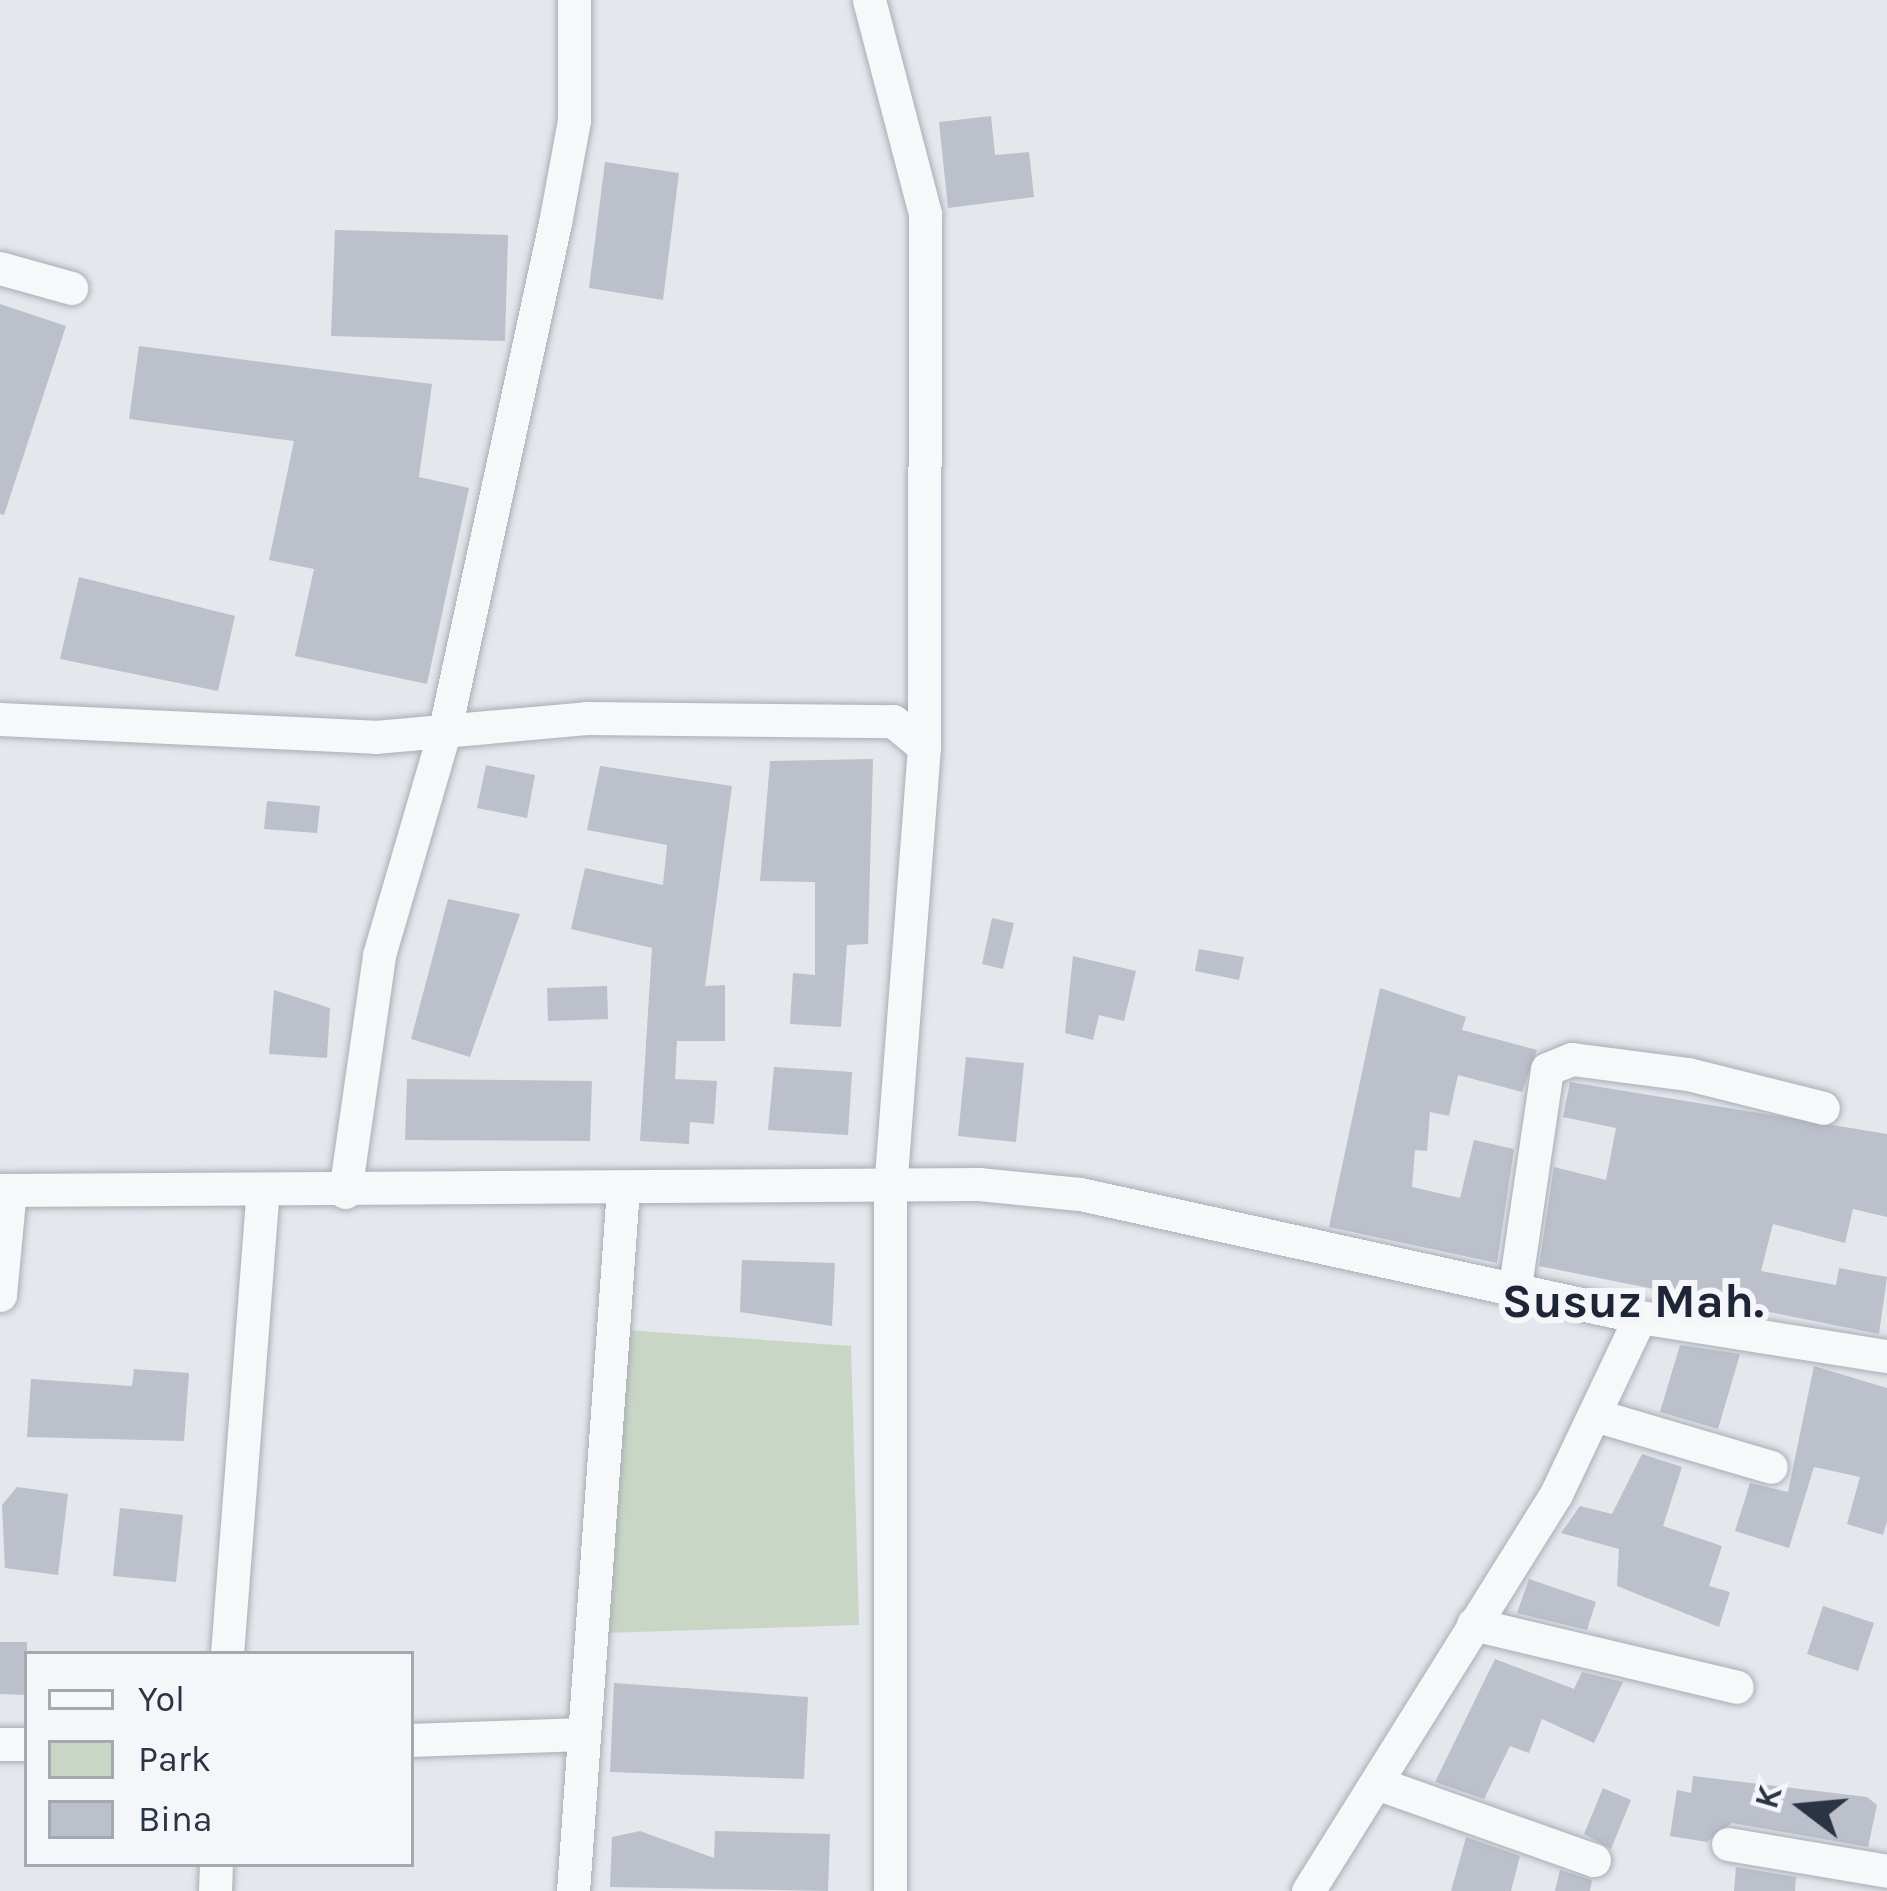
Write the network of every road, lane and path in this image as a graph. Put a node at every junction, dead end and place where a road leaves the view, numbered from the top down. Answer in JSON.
{"nodes":[{"id":1,"x":574,"y":0,"type":"edge"},
{"id":2,"x":869,"y":0,"type":"edge"},
{"id":3,"x":0,"y":268,"type":"edge"},
{"id":4,"x":70,"y":288,"type":"dead end"},
{"id":5,"x":0,"y":719,"type":"edge"},
{"id":6,"x":445,"y":729,"type":"junction"},
{"id":7,"x":924,"y":747,"type":"junction"},
{"id":8,"x":1823,"y":1108,"type":"dead end"},
{"id":9,"x":623,"y":1189,"type":"junction"},
{"id":10,"x":5,"y":1190,"type":"edge"},
{"id":11,"x":890,"y":1190,"type":"junction"},
{"id":12,"x":263,"y":1191,"type":"junction"},
{"id":13,"x":345,"y":1192,"type":"junction"},
{"id":14,"x":1515,"y":1286,"type":"junction"},
{"id":15,"x":0,"y":1295,"type":"edge"},
{"id":16,"x":1640,"y":1316,"type":"junction"},
{"id":17,"x":1887,"y":1356,"type":"edge"},
{"id":18,"x":1598,"y":1415,"type":"junction"},
{"id":19,"x":1771,"y":1467,"type":"dead end"},
{"id":20,"x":1473,"y":1624,"type":"junction"},
{"id":21,"x":227,"y":1651,"type":"edge"},
{"id":22,"x":1737,"y":1687,"type":"dead end"},
{"id":23,"x":582,"y":1734,"type":"junction"},
{"id":24,"x":414,"y":1740,"type":"edge"},
{"id":25,"x":1378,"y":1784,"type":"junction"},
{"id":26,"x":1728,"y":1844,"type":"dead end"},
{"id":27,"x":1594,"y":1860,"type":"dead end"},
{"id":28,"x":1887,"y":1871,"type":"edge"},
{"id":29,"x":573,"y":1891,"type":"edge"},
{"id":30,"x":890,"y":1891,"type":"edge"},
{"id":31,"x":1308,"y":1891,"type":"edge"}],
"edges":[{"from":1,"to":6,"type":"street"},
{"from":2,"to":7,"type":"street"},
{"from":3,"to":4,"type":"street"},
{"from":5,"to":6,"type":"street"},
{"from":6,"to":7,"type":"street"},
{"from":6,"to":13,"type":"street"},
{"from":7,"to":11,"type":"street"},
{"from":8,"to":14,"type":"street"},
{"from":9,"to":11,"type":"street"},
{"from":9,"to":13,"type":"street"},
{"from":9,"to":23,"type":"street"},
{"from":10,"to":12,"type":"street"},
{"from":10,"to":15,"type":"street"},
{"from":11,"to":14,"type":"street"},
{"from":11,"to":30,"type":"street"},
{"from":12,"to":13,"type":"street"},
{"from":12,"to":21,"type":"street"},
{"from":14,"to":16,"type":"street"},
{"from":16,"to":17,"type":"street"},
{"from":16,"to":18,"type":"street"},
{"from":18,"to":19,"type":"street"},
{"from":18,"to":20,"type":"street"},
{"from":20,"to":22,"type":"street"},
{"from":20,"to":25,"type":"street"},
{"from":23,"to":24,"type":"street"},
{"from":23,"to":29,"type":"street"},
{"from":25,"to":27,"type":"street"},
{"from":25,"to":31,"type":"street"},
{"from":26,"to":28,"type":"street"}]}
